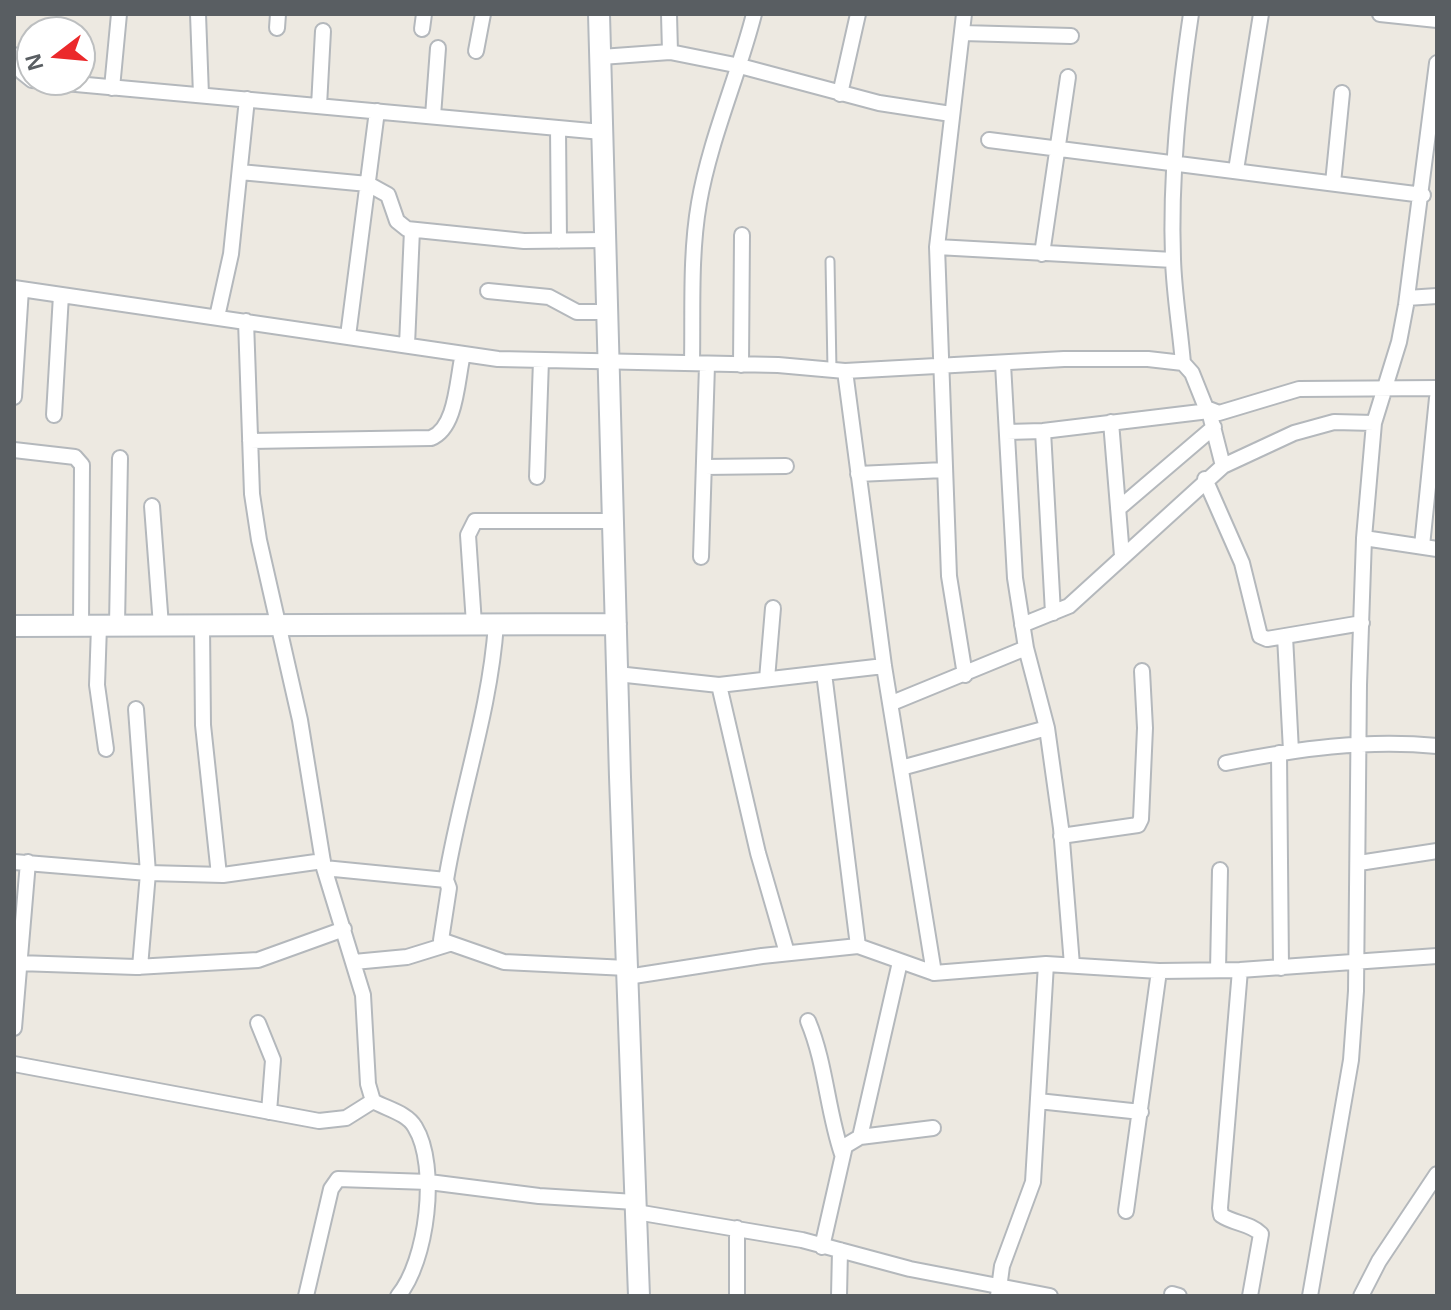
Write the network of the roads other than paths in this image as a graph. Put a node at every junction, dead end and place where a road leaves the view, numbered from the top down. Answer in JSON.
{"nodes":[{"id":1,"x":119,"y":14,"type":"edge"},
{"id":2,"x":198,"y":14,"type":"edge"},
{"id":3,"x":483,"y":14,"type":"edge"},
{"id":4,"x":599,"y":14,"type":"edge"},
{"id":5,"x":669,"y":14,"type":"edge"},
{"id":6,"x":754,"y":14,"type":"edge"},
{"id":7,"x":858,"y":14,"type":"edge"},
{"id":8,"x":964,"y":14,"type":"edge"},
{"id":9,"x":1191,"y":14,"type":"edge"},
{"id":10,"x":1261,"y":14,"type":"edge"},
{"id":11,"x":1380,"y":14,"type":"edge"},
{"id":12,"x":1437,"y":20,"type":"edge"},
{"id":13,"x":323,"y":31,"type":"dead end"},
{"id":14,"x":962,"y":33,"type":"junction"},
{"id":15,"x":1071,"y":36,"type":"dead end"},
{"id":16,"x":438,"y":48,"type":"dead end"},
{"id":17,"x":476,"y":51,"type":"dead end"},
{"id":18,"x":670,"y":52,"type":"junction"},
{"id":19,"x":601,"y":57,"type":"junction"},
{"id":20,"x":1437,"y":63,"type":"edge"},
{"id":21,"x":740,"y":66,"type":"junction"},
{"id":22,"x":1068,"y":77,"type":"dead end"},
{"id":23,"x":96,"y":86,"type":"edge"},
{"id":24,"x":112,"y":88,"type":"junction"},
{"id":25,"x":1342,"y":93,"type":"dead end"},
{"id":26,"x":840,"y":94,"type":"junction"},
{"id":27,"x":201,"y":95,"type":"junction"},
{"id":28,"x":247,"y":99,"type":"junction"},
{"id":29,"x":319,"y":106,"type":"junction"},
{"id":30,"x":377,"y":111,"type":"junction"},
{"id":31,"x":951,"y":114,"type":"junction"},
{"id":32,"x":433,"y":116,"type":"junction"},
{"id":33,"x":558,"y":128,"type":"junction"},
{"id":34,"x":602,"y":132,"type":"junction"},
{"id":35,"x":989,"y":140,"type":"dead end"},
{"id":36,"x":1059,"y":149,"type":"junction"},
{"id":37,"x":1432,"y":154,"type":"edge"},
{"id":38,"x":1174,"y":162,"type":"junction"},
{"id":39,"x":1236,"y":170,"type":"junction"},
{"id":40,"x":240,"y":172,"type":"junction"},
{"id":41,"x":1333,"y":183,"type":"junction"},
{"id":42,"x":368,"y":184,"type":"junction"},
{"id":43,"x":1423,"y":195,"type":"junction"},
{"id":44,"x":412,"y":230,"type":"junction"},
{"id":45,"x":742,"y":235,"type":"dead end"},
{"id":46,"x":605,"y":240,"type":"junction"},
{"id":47,"x":559,"y":241,"type":"junction"},
{"id":48,"x":937,"y":247,"type":"junction"},
{"id":49,"x":1042,"y":254,"type":"junction"},
{"id":50,"x":1173,"y":260,"type":"junction"},
{"id":51,"x":830,"y":261,"type":"dead end"},
{"id":52,"x":18,"y":289,"type":"edge"},
{"id":53,"x":488,"y":291,"type":"dead end"},
{"id":54,"x":61,"y":295,"type":"junction"},
{"id":55,"x":1437,"y":296,"type":"edge"},
{"id":56,"x":1407,"y":298,"type":"junction"},
{"id":57,"x":607,"y":312,"type":"junction"},
{"id":58,"x":217,"y":317,"type":"junction"},
{"id":59,"x":246,"y":321,"type":"junction"},
{"id":60,"x":348,"y":336,"type":"junction"},
{"id":61,"x":407,"y":345,"type":"junction"},
{"id":62,"x":463,"y":354,"type":"junction"},
{"id":63,"x":541,"y":360,"type":"junction"},
{"id":64,"x":609,"y":361,"type":"junction"},
{"id":65,"x":1183,"y":363,"type":"junction"},
{"id":66,"x":699,"y":364,"type":"junction"},
{"id":67,"x":1003,"y":364,"type":"junction"},
{"id":68,"x":741,"y":365,"type":"junction"},
{"id":69,"x":939,"y":366,"type":"junction"},
{"id":70,"x":839,"y":371,"type":"junction"},
{"id":71,"x":1384,"y":386,"type":"junction"},
{"id":72,"x":1437,"y":388,"type":"edge"},
{"id":73,"x":14,"y":397,"type":"edge"},
{"id":74,"x":1437,"y":398,"type":"edge"},
{"id":75,"x":1209,"y":411,"type":"junction"},
{"id":76,"x":54,"y":415,"type":"dead end"},
{"id":77,"x":1111,"y":422,"type":"junction"},
{"id":78,"x":1374,"y":423,"type":"junction"},
{"id":79,"x":1214,"y":427,"type":"junction"},
{"id":80,"x":1043,"y":431,"type":"junction"},
{"id":81,"x":1007,"y":432,"type":"junction"},
{"id":82,"x":250,"y":441,"type":"junction"},
{"id":83,"x":14,"y":450,"type":"edge"},
{"id":84,"x":120,"y":458,"type":"dead end"},
{"id":85,"x":786,"y":466,"type":"dead end"},
{"id":86,"x":1223,"y":466,"type":"junction"},
{"id":87,"x":704,"y":467,"type":"junction"},
{"id":88,"x":944,"y":470,"type":"junction"},
{"id":89,"x":858,"y":474,"type":"junction"},
{"id":90,"x":537,"y":477,"type":"dead end"},
{"id":91,"x":1205,"y":479,"type":"junction"},
{"id":92,"x":152,"y":506,"type":"dead end"},
{"id":93,"x":1118,"y":509,"type":"junction"},
{"id":94,"x":613,"y":521,"type":"junction"},
{"id":95,"x":1364,"y":538,"type":"junction"},
{"id":96,"x":1422,"y":546,"type":"junction"},
{"id":97,"x":1437,"y":549,"type":"edge"},
{"id":98,"x":1122,"y":556,"type":"junction"},
{"id":99,"x":701,"y":557,"type":"dead end"},
{"id":100,"x":773,"y":608,"type":"dead end"},
{"id":101,"x":1053,"y":613,"type":"junction"},
{"id":102,"x":1362,"y":623,"type":"junction"},
{"id":103,"x":474,"y":624,"type":"junction"},
{"id":104,"x":496,"y":624,"type":"junction"},
{"id":105,"x":616,"y":624,"type":"junction"},
{"id":106,"x":202,"y":625,"type":"junction"},
{"id":107,"x":278,"y":625,"type":"junction"},
{"id":108,"x":1022,"y":625,"type":"junction"},
{"id":109,"x":14,"y":626,"type":"edge"},
{"id":110,"x":99,"y":626,"type":"junction"},
{"id":111,"x":161,"y":626,"type":"junction"},
{"id":112,"x":1285,"y":636,"type":"junction"},
{"id":113,"x":1026,"y":648,"type":"junction"},
{"id":114,"x":884,"y":666,"type":"junction"},
{"id":115,"x":1142,"y":671,"type":"dead end"},
{"id":116,"x":824,"y":673,"type":"junction"},
{"id":117,"x":617,"y":674,"type":"junction"},
{"id":118,"x":965,"y":675,"type":"junction"},
{"id":119,"x":767,"y":679,"type":"junction"},
{"id":120,"x":719,"y":685,"type":"junction"},
{"id":121,"x":892,"y":703,"type":"junction"},
{"id":122,"x":136,"y":709,"type":"dead end"},
{"id":123,"x":1047,"y":728,"type":"junction"},
{"id":124,"x":1359,"y":743,"type":"junction"},
{"id":125,"x":1437,"y":746,"type":"edge"},
{"id":126,"x":106,"y":749,"type":"dead end"},
{"id":127,"x":1285,"y":752,"type":"junction"},
{"id":128,"x":1226,"y":763,"type":"dead end"},
{"id":129,"x":901,"y":768,"type":"junction"},
{"id":130,"x":1061,"y":836,"type":"junction"},
{"id":131,"x":1437,"y":851,"type":"edge"},
{"id":132,"x":21,"y":862,"type":"edge"},
{"id":133,"x":1359,"y":863,"type":"junction"},
{"id":134,"x":324,"y":865,"type":"junction"},
{"id":135,"x":1220,"y":870,"type":"dead end"},
{"id":136,"x":148,"y":873,"type":"junction"},
{"id":137,"x":219,"y":875,"type":"junction"},
{"id":138,"x":446,"y":880,"type":"junction"},
{"id":139,"x":344,"y":929,"type":"junction"},
{"id":140,"x":449,"y":944,"type":"junction"},
{"id":141,"x":858,"y":946,"type":"junction"},
{"id":142,"x":787,"y":953,"type":"junction"},
{"id":143,"x":1437,"y":956,"type":"edge"},
{"id":144,"x":354,"y":962,"type":"junction"},
{"id":145,"x":900,"y":962,"type":"junction"},
{"id":146,"x":18,"y":963,"type":"junction"},
{"id":147,"x":1356,"y":963,"type":"junction"},
{"id":148,"x":1046,"y":964,"type":"junction"},
{"id":149,"x":1072,"y":965,"type":"junction"},
{"id":150,"x":140,"y":967,"type":"junction"},
{"id":151,"x":1281,"y":968,"type":"junction"},
{"id":152,"x":1218,"y":970,"type":"junction"},
{"id":153,"x":1240,"y":970,"type":"junction"},
{"id":154,"x":1159,"y":971,"type":"junction"},
{"id":155,"x":627,"y":973,"type":"junction"},
{"id":156,"x":934,"y":973,"type":"junction"},
{"id":157,"x":808,"y":1021,"type":"dead end"},
{"id":158,"x":258,"y":1023,"type":"dead end"},
{"id":159,"x":14,"y":1028,"type":"edge"},
{"id":160,"x":14,"y":1064,"type":"edge"},
{"id":161,"x":373,"y":1101,"type":"junction"},
{"id":162,"x":1038,"y":1101,"type":"junction"},
{"id":163,"x":269,"y":1112,"type":"junction"},
{"id":164,"x":1141,"y":1112,"type":"junction"},
{"id":165,"x":933,"y":1128,"type":"dead end"},
{"id":166,"x":860,"y":1137,"type":"junction"},
{"id":167,"x":842,"y":1154,"type":"junction"},
{"id":168,"x":1437,"y":1174,"type":"edge"},
{"id":169,"x":429,"y":1182,"type":"junction"},
{"id":170,"x":636,"y":1207,"type":"junction"},
{"id":171,"x":1126,"y":1211,"type":"dead end"},
{"id":172,"x":737,"y":1228,"type":"junction"},
{"id":173,"x":822,"y":1247,"type":"junction"},
{"id":174,"x":840,"y":1250,"type":"junction"},
{"id":175,"x":999,"y":1291,"type":"edge"},
{"id":176,"x":306,"y":1296,"type":"edge"},
{"id":177,"x":398,"y":1296,"type":"edge"},
{"id":178,"x":639,"y":1296,"type":"edge"},
{"id":179,"x":737,"y":1296,"type":"edge"},
{"id":180,"x":839,"y":1296,"type":"edge"},
{"id":181,"x":1050,"y":1296,"type":"edge"},
{"id":182,"x":1250,"y":1296,"type":"edge"},
{"id":183,"x":1310,"y":1296,"type":"edge"},
{"id":184,"x":1361,"y":1296,"type":"edge"}],
"edges":[{"from":1,"to":24,"type":"street"},
{"from":2,"to":27,"type":"street"},
{"from":3,"to":17,"type":"street"},
{"from":4,"to":19,"type":"street"},
{"from":5,"to":18,"type":"street"},
{"from":6,"to":21,"type":"street"},
{"from":7,"to":26,"type":"street"},
{"from":8,"to":14,"type":"street"},
{"from":9,"to":38,"type":"street"},
{"from":10,"to":39,"type":"street"},
{"from":11,"to":12,"type":"street"},
{"from":13,"to":29,"type":"street"},
{"from":14,"to":15,"type":"street"},
{"from":14,"to":31,"type":"street"},
{"from":16,"to":32,"type":"street"},
{"from":18,"to":19,"type":"street"},
{"from":18,"to":21,"type":"street"},
{"from":19,"to":34,"type":"street"},
{"from":20,"to":37,"type":"street"},
{"from":21,"to":26,"type":"street"},
{"from":21,"to":66,"type":"street"},
{"from":22,"to":36,"type":"street"},
{"from":23,"to":24,"type":"street"},
{"from":24,"to":27,"type":"street"},
{"from":25,"to":41,"type":"street"},
{"from":26,"to":31,"type":"street"},
{"from":27,"to":28,"type":"street"},
{"from":28,"to":29,"type":"street"},
{"from":28,"to":40,"type":"street"},
{"from":29,"to":30,"type":"street"},
{"from":30,"to":32,"type":"street"},
{"from":30,"to":42,"type":"street"},
{"from":31,"to":48,"type":"street"},
{"from":32,"to":33,"type":"street"},
{"from":33,"to":34,"type":"street"},
{"from":33,"to":47,"type":"street"},
{"from":34,"to":46,"type":"street"},
{"from":35,"to":36,"type":"street"},
{"from":36,"to":38,"type":"street"},
{"from":36,"to":49,"type":"street"},
{"from":37,"to":43,"type":"street"},
{"from":38,"to":39,"type":"street"},
{"from":38,"to":50,"type":"street"},
{"from":39,"to":41,"type":"street"},
{"from":40,"to":42,"type":"street"},
{"from":40,"to":58,"type":"street"},
{"from":41,"to":43,"type":"street"},
{"from":42,"to":44,"type":"street"},
{"from":42,"to":60,"type":"street"},
{"from":43,"to":56,"type":"street"},
{"from":44,"to":47,"type":"street"},
{"from":44,"to":61,"type":"street"},
{"from":45,"to":68,"type":"street"},
{"from":46,"to":47,"type":"street"},
{"from":46,"to":57,"type":"street"},
{"from":48,"to":49,"type":"street"},
{"from":48,"to":69,"type":"street"},
{"from":49,"to":50,"type":"street"},
{"from":50,"to":65,"type":"street"},
{"from":51,"to":70,"type":"lane"},
{"from":52,"to":54,"type":"street"},
{"from":52,"to":73,"type":"street"},
{"from":53,"to":57,"type":"street"},
{"from":54,"to":58,"type":"street"},
{"from":54,"to":76,"type":"street"},
{"from":55,"to":56,"type":"street"},
{"from":56,"to":71,"type":"street"},
{"from":57,"to":64,"type":"street"},
{"from":58,"to":59,"type":"street"},
{"from":59,"to":60,"type":"street"},
{"from":59,"to":82,"type":"street"},
{"from":60,"to":61,"type":"street"},
{"from":61,"to":62,"type":"street"},
{"from":62,"to":63,"type":"street"},
{"from":62,"to":82,"type":"street"},
{"from":63,"to":64,"type":"street"},
{"from":63,"to":90,"type":"street"},
{"from":64,"to":66,"type":"street"},
{"from":64,"to":94,"type":"street"},
{"from":65,"to":67,"type":"street"},
{"from":65,"to":75,"type":"street"},
{"from":66,"to":68,"type":"street"},
{"from":66,"to":87,"type":"street"},
{"from":67,"to":69,"type":"street"},
{"from":67,"to":81,"type":"street"},
{"from":68,"to":70,"type":"street"},
{"from":69,"to":70,"type":"street"},
{"from":69,"to":88,"type":"street"},
{"from":70,"to":89,"type":"street"},
{"from":71,"to":72,"type":"street"},
{"from":71,"to":75,"type":"street"},
{"from":71,"to":78,"type":"street"},
{"from":74,"to":96,"type":"street"},
{"from":75,"to":77,"type":"street"},
{"from":75,"to":79,"type":"street"},
{"from":77,"to":80,"type":"street"},
{"from":77,"to":93,"type":"street"},
{"from":78,"to":86,"type":"street"},
{"from":78,"to":95,"type":"street"},
{"from":79,"to":86,"type":"street"},
{"from":79,"to":93,"type":"street"},
{"from":80,"to":81,"type":"street"},
{"from":80,"to":101,"type":"street"},
{"from":81,"to":108,"type":"street"},
{"from":82,"to":107,"type":"street"},
{"from":83,"to":110,"type":"street"},
{"from":84,"to":110,"type":"street"},
{"from":85,"to":87,"type":"street"},
{"from":86,"to":91,"type":"street"},
{"from":87,"to":99,"type":"street"},
{"from":88,"to":89,"type":"street"},
{"from":88,"to":118,"type":"street"},
{"from":89,"to":114,"type":"street"},
{"from":91,"to":98,"type":"street"},
{"from":91,"to":112,"type":"street"},
{"from":92,"to":111,"type":"street"},
{"from":93,"to":98,"type":"street"},
{"from":94,"to":103,"type":"street"},
{"from":94,"to":105,"type":"street"},
{"from":95,"to":96,"type":"street"},
{"from":95,"to":102,"type":"street"},
{"from":96,"to":97,"type":"street"},
{"from":98,"to":101,"type":"street"},
{"from":100,"to":119,"type":"street"},
{"from":101,"to":108,"type":"street"},
{"from":102,"to":112,"type":"street"},
{"from":102,"to":124,"type":"street"},
{"from":103,"to":104,"type":"street"},
{"from":103,"to":107,"type":"street"},
{"from":104,"to":105,"type":"street"},
{"from":104,"to":138,"type":"street"},
{"from":105,"to":117,"type":"street"},
{"from":106,"to":107,"type":"street"},
{"from":106,"to":111,"type":"street"},
{"from":106,"to":137,"type":"street"},
{"from":107,"to":134,"type":"street"},
{"from":108,"to":113,"type":"street"},
{"from":109,"to":110,"type":"street"},
{"from":110,"to":111,"type":"street"},
{"from":110,"to":126,"type":"street"},
{"from":112,"to":127,"type":"street"},
{"from":113,"to":118,"type":"street"},
{"from":113,"to":123,"type":"street"},
{"from":114,"to":116,"type":"street"},
{"from":114,"to":121,"type":"street"},
{"from":115,"to":130,"type":"street"},
{"from":116,"to":119,"type":"street"},
{"from":116,"to":141,"type":"street"},
{"from":117,"to":120,"type":"street"},
{"from":117,"to":155,"type":"street"},
{"from":118,"to":121,"type":"street"},
{"from":119,"to":120,"type":"street"},
{"from":120,"to":142,"type":"street"},
{"from":121,"to":129,"type":"street"},
{"from":122,"to":136,"type":"street"},
{"from":123,"to":129,"type":"street"},
{"from":123,"to":130,"type":"street"},
{"from":124,"to":125,"type":"street"},
{"from":124,"to":127,"type":"street"},
{"from":124,"to":133,"type":"street"},
{"from":127,"to":128,"type":"street"},
{"from":127,"to":151,"type":"street"},
{"from":129,"to":156,"type":"street"},
{"from":130,"to":149,"type":"street"},
{"from":131,"to":133,"type":"street"},
{"from":132,"to":136,"type":"street"},
{"from":132,"to":146,"type":"street"},
{"from":133,"to":147,"type":"street"},
{"from":134,"to":137,"type":"street"},
{"from":134,"to":138,"type":"street"},
{"from":134,"to":139,"type":"street"},
{"from":135,"to":152,"type":"street"},
{"from":136,"to":137,"type":"street"},
{"from":136,"to":150,"type":"street"},
{"from":138,"to":140,"type":"street"},
{"from":139,"to":144,"type":"street"},
{"from":139,"to":150,"type":"street"},
{"from":140,"to":144,"type":"street"},
{"from":140,"to":155,"type":"street"},
{"from":141,"to":142,"type":"street"},
{"from":141,"to":145,"type":"street"},
{"from":142,"to":155,"type":"street"},
{"from":143,"to":147,"type":"street"},
{"from":144,"to":161,"type":"street"},
{"from":145,"to":156,"type":"street"},
{"from":145,"to":166,"type":"street"},
{"from":146,"to":150,"type":"street"},
{"from":146,"to":159,"type":"street"},
{"from":147,"to":151,"type":"street"},
{"from":147,"to":183,"type":"street"},
{"from":148,"to":149,"type":"street"},
{"from":148,"to":156,"type":"street"},
{"from":148,"to":162,"type":"street"},
{"from":149,"to":154,"type":"street"},
{"from":151,"to":153,"type":"street"},
{"from":152,"to":153,"type":"street"},
{"from":152,"to":154,"type":"street"},
{"from":153,"to":182,"type":"street"},
{"from":154,"to":164,"type":"street"},
{"from":155,"to":170,"type":"street"},
{"from":157,"to":167,"type":"street"},
{"from":158,"to":163,"type":"street"},
{"from":160,"to":163,"type":"street"},
{"from":161,"to":163,"type":"street"},
{"from":161,"to":169,"type":"street"},
{"from":162,"to":164,"type":"street"},
{"from":162,"to":175,"type":"street"},
{"from":164,"to":171,"type":"street"},
{"from":165,"to":166,"type":"street"},
{"from":166,"to":167,"type":"street"},
{"from":167,"to":173,"type":"street"},
{"from":168,"to":184,"type":"street"},
{"from":169,"to":170,"type":"street"},
{"from":169,"to":176,"type":"street"},
{"from":169,"to":177,"type":"street"},
{"from":170,"to":172,"type":"street"},
{"from":170,"to":178,"type":"street"},
{"from":172,"to":173,"type":"street"},
{"from":172,"to":179,"type":"street"},
{"from":173,"to":174,"type":"street"},
{"from":174,"to":175,"type":"street"},
{"from":174,"to":180,"type":"street"},
{"from":175,"to":181,"type":"street"}]}
